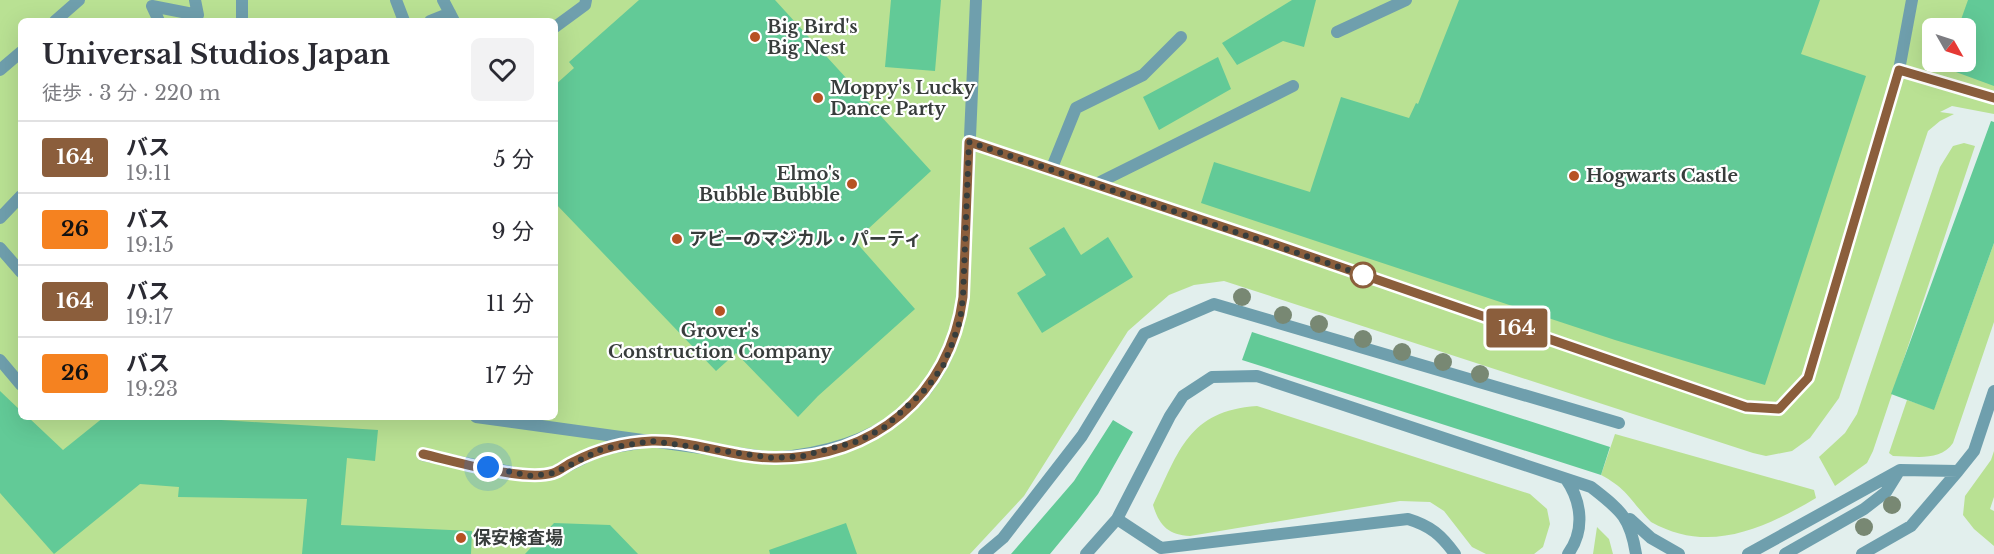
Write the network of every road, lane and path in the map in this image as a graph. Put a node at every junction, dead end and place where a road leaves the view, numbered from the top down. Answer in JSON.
{"nodes":[{"id":1,"x":79,"y":0,"type":"edge"},
{"id":2,"x":195,"y":0,"type":"edge"},
{"id":3,"x":242,"y":0,"type":"edge"},
{"id":4,"x":396,"y":0,"type":"edge"},
{"id":5,"x":443,"y":0,"type":"edge"},
{"id":6,"x":586,"y":0,"type":"edge"},
{"id":7,"x":976,"y":0,"type":"edge"},
{"id":8,"x":1406,"y":0,"type":"edge"},
{"id":9,"x":1912,"y":0,"type":"edge"},
{"id":10,"x":452,"y":17,"type":"edge"},
{"id":11,"x":58,"y":18,"type":"edge"},
{"id":12,"x":158,"y":18,"type":"edge"},
{"id":13,"x":242,"y":18,"type":"edge"},
{"id":14,"x":403,"y":18,"type":"edge"},
{"id":15,"x":558,"y":25,"type":"edge"},
{"id":16,"x":1336,"y":32,"type":"dead end"},
{"id":17,"x":1181,"y":37,"type":"dead end"},
{"id":18,"x":18,"y":55,"type":"edge"},
{"id":19,"x":0,"y":70,"type":"edge"},
{"id":20,"x":1899,"y":70,"type":"junction"},
{"id":21,"x":1293,"y":86,"type":"dead end"},
{"id":22,"x":1994,"y":98,"type":"edge"},
{"id":23,"x":969,"y":142,"type":"junction"},
{"id":24,"x":1051,"y":170,"type":"junction"},
{"id":25,"x":1096,"y":184,"type":"junction"},
{"id":26,"x":18,"y":199,"type":"edge"},
{"id":27,"x":0,"y":218,"type":"edge"},
{"id":28,"x":0,"y":248,"type":"edge"},
{"id":29,"x":18,"y":266,"type":"edge"},
{"id":30,"x":0,"y":360,"type":"edge"},
{"id":31,"x":18,"y":381,"type":"edge"},
{"id":32,"x":1994,"y":391,"type":"edge"},
{"id":33,"x":498,"y":420,"type":"edge"},
{"id":34,"x":1619,"y":423,"type":"dead end"},
{"id":35,"x":652,"y":441,"type":"junction"},
{"id":36,"x":423,"y":454,"type":"dead end"},
{"id":37,"x":1900,"y":470,"type":"junction"},
{"id":38,"x":1958,"y":471,"type":"junction"},
{"id":39,"x":1566,"y":479,"type":"junction"},
{"id":40,"x":1616,"y":506,"type":"junction"},
{"id":41,"x":1117,"y":519,"type":"junction"},
{"id":42,"x":984,"y":554,"type":"edge"},
{"id":43,"x":1086,"y":554,"type":"edge"},
{"id":44,"x":1455,"y":554,"type":"edge"},
{"id":45,"x":1568,"y":554,"type":"edge"},
{"id":46,"x":1636,"y":554,"type":"edge"},
{"id":47,"x":1679,"y":554,"type":"edge"},
{"id":48,"x":1748,"y":554,"type":"edge"},
{"id":49,"x":1785,"y":554,"type":"edge"},
{"id":50,"x":1862,"y":554,"type":"edge"}],
"edges":[{"from":1,"to":11,"type":"street"},
{"from":2,"to":12,"type":"street"},
{"from":3,"to":13,"type":"street"},
{"from":4,"to":14,"type":"street"},
{"from":5,"to":10,"type":"street"},
{"from":6,"to":15,"type":"street"},
{"from":7,"to":23,"type":"street"},
{"from":8,"to":16,"type":"street"},
{"from":9,"to":20,"type":"street"},
{"from":17,"to":24,"type":"street"},
{"from":18,"to":19,"type":"street"},
{"from":20,"to":22,"type":"street"},
{"from":20,"to":25,"type":"street"},
{"from":21,"to":25,"type":"street"},
{"from":23,"to":24,"type":"street"},
{"from":23,"to":35,"type":"street"},
{"from":24,"to":25,"type":"street"},
{"from":26,"to":27,"type":"street"},
{"from":28,"to":29,"type":"street"},
{"from":30,"to":31,"type":"street"},
{"from":32,"to":38,"type":"street"},
{"from":33,"to":35,"type":"street"},
{"from":34,"to":42,"type":"street"},
{"from":35,"to":36,"type":"street"},
{"from":37,"to":38,"type":"street"},
{"from":37,"to":48,"type":"street"},
{"from":37,"to":49,"type":"street"},
{"from":38,"to":50,"type":"street"},
{"from":39,"to":40,"type":"street"},
{"from":39,"to":41,"type":"street"},
{"from":39,"to":45,"type":"street"},
{"from":40,"to":46,"type":"street"},
{"from":40,"to":47,"type":"street"},
{"from":41,"to":43,"type":"street"},
{"from":41,"to":44,"type":"street"}]}
